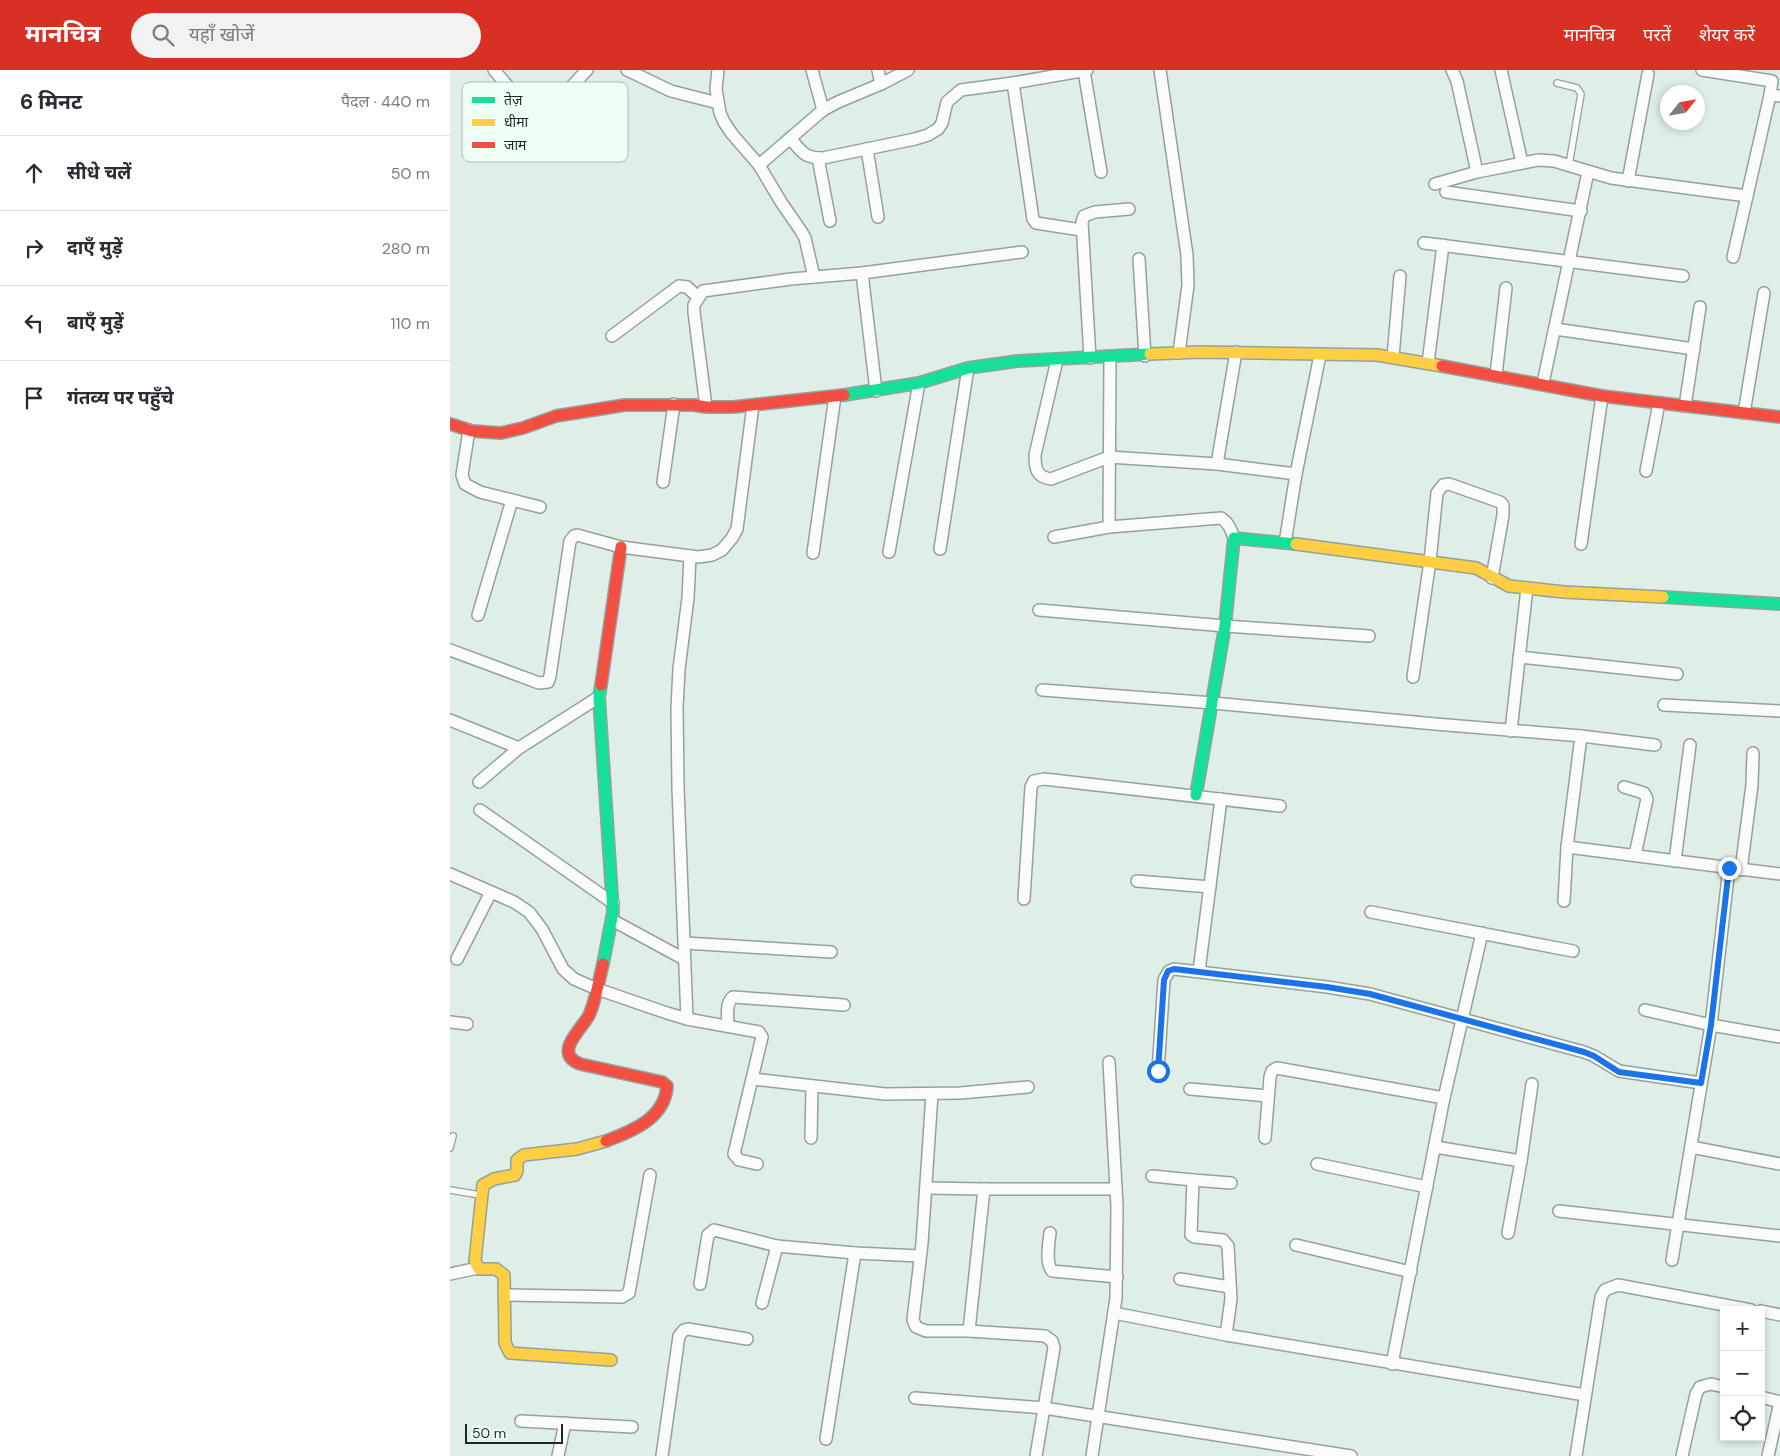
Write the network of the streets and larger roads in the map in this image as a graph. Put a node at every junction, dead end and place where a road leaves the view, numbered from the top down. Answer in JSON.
{"nodes":[{"id":1,"x":494,"y":70,"type":"edge"},
{"id":2,"x":587,"y":70,"type":"edge"},
{"id":3,"x":627,"y":70,"type":"edge"},
{"id":4,"x":718,"y":70,"type":"edge"},
{"id":5,"x":812,"y":70,"type":"edge"},
{"id":6,"x":878,"y":70,"type":"edge"},
{"id":7,"x":908,"y":70,"type":"edge"},
{"id":8,"x":1085,"y":70,"type":"edge"},
{"id":9,"x":1160,"y":70,"type":"edge"},
{"id":10,"x":1452,"y":70,"type":"edge"},
{"id":11,"x":1501,"y":70,"type":"edge"},
{"id":12,"x":1702,"y":70,"type":"edge"},
{"id":13,"x":1648,"y":74,"type":"dead end"},
{"id":14,"x":1773,"y":76,"type":"edge"},
{"id":15,"x":504,"y":82,"type":"edge"},
{"id":16,"x":576,"y":82,"type":"edge"},
{"id":17,"x":1013,"y":83,"type":"junction"},
{"id":18,"x":881,"y":84,"type":"junction"},
{"id":19,"x":1775,"y":96,"type":"edge"},
{"id":20,"x":718,"y":103,"type":"junction"},
{"id":21,"x":823,"y":110,"type":"junction"},
{"id":22,"x":790,"y":138,"type":"junction"},
{"id":23,"x":867,"y":149,"type":"junction"},
{"id":24,"x":818,"y":158,"type":"junction"},
{"id":25,"x":1522,"y":163,"type":"junction"},
{"id":26,"x":759,"y":165,"type":"junction"},
{"id":27,"x":1101,"y":172,"type":"dead end"},
{"id":28,"x":1477,"y":172,"type":"junction"},
{"id":29,"x":1588,"y":172,"type":"junction"},
{"id":30,"x":1628,"y":182,"type":"junction"},
{"id":31,"x":1435,"y":184,"type":"dead end"},
{"id":32,"x":1446,"y":192,"type":"dead end"},
{"id":33,"x":1747,"y":196,"type":"junction"},
{"id":34,"x":1129,"y":209,"type":"dead end"},
{"id":35,"x":1581,"y":211,"type":"junction"},
{"id":36,"x":878,"y":218,"type":"dead end"},
{"id":37,"x":830,"y":221,"type":"dead end"},
{"id":38,"x":1081,"y":230,"type":"junction"},
{"id":39,"x":1424,"y":243,"type":"dead end"},
{"id":40,"x":1443,"y":245,"type":"junction"},
{"id":41,"x":1022,"y":252,"type":"dead end"},
{"id":42,"x":1733,"y":257,"type":"dead end"},
{"id":43,"x":1139,"y":259,"type":"dead end"},
{"id":44,"x":1570,"y":263,"type":"junction"},
{"id":45,"x":862,"y":273,"type":"junction"},
{"id":46,"x":1400,"y":276,"type":"dead end"},
{"id":47,"x":1683,"y":276,"type":"dead end"},
{"id":48,"x":814,"y":278,"type":"junction"},
{"id":49,"x":1506,"y":288,"type":"dead end"},
{"id":50,"x":1764,"y":293,"type":"dead end"},
{"id":51,"x":698,"y":297,"type":"junction"},
{"id":52,"x":1700,"y":307,"type":"dead end"},
{"id":53,"x":1554,"y":329,"type":"junction"},
{"id":54,"x":612,"y":336,"type":"dead end"},
{"id":55,"x":1694,"y":349,"type":"junction"},
{"id":56,"x":1236,"y":352,"type":"junction"},
{"id":57,"x":1179,"y":353,"type":"junction"},
{"id":58,"x":1320,"y":355,"type":"junction"},
{"id":59,"x":1145,"y":356,"type":"junction"},
{"id":60,"x":1110,"y":357,"type":"junction"},
{"id":61,"x":1393,"y":357,"type":"junction"},
{"id":62,"x":1090,"y":358,"type":"junction"},
{"id":63,"x":1057,"y":360,"type":"junction"},
{"id":64,"x":1428,"y":362,"type":"junction"},
{"id":65,"x":968,"y":368,"type":"junction"},
{"id":66,"x":1496,"y":375,"type":"junction"},
{"id":67,"x":919,"y":382,"type":"junction"},
{"id":68,"x":1542,"y":383,"type":"junction"},
{"id":69,"x":876,"y":392,"type":"junction"},
{"id":70,"x":835,"y":396,"type":"junction"},
{"id":71,"x":1602,"y":396,"type":"junction"},
{"id":72,"x":674,"y":404,"type":"junction"},
{"id":73,"x":1659,"y":404,"type":"junction"},
{"id":74,"x":753,"y":405,"type":"junction"},
{"id":75,"x":1685,"y":406,"type":"junction"},
{"id":76,"x":706,"y":407,"type":"junction"},
{"id":77,"x":1744,"y":413,"type":"junction"},
{"id":78,"x":1780,"y":417,"type":"edge"},
{"id":79,"x":450,"y":424,"type":"edge"},
{"id":80,"x":469,"y":430,"type":"junction"},
{"id":81,"x":1109,"y":457,"type":"junction"},
{"id":82,"x":1217,"y":464,"type":"junction"},
{"id":83,"x":1646,"y":471,"type":"dead end"},
{"id":84,"x":1296,"y":474,"type":"junction"},
{"id":85,"x":663,"y":482,"type":"dead end"},
{"id":86,"x":512,"y":500,"type":"junction"},
{"id":87,"x":540,"y":507,"type":"dead end"},
{"id":88,"x":1108,"y":528,"type":"junction"},
{"id":89,"x":1054,"y":536,"type":"dead end"},
{"id":90,"x":1234,"y":538,"type":"junction"},
{"id":91,"x":1285,"y":543,"type":"junction"},
{"id":92,"x":1581,"y":544,"type":"dead end"},
{"id":93,"x":621,"y":546,"type":"junction"},
{"id":94,"x":940,"y":549,"type":"dead end"},
{"id":95,"x":889,"y":552,"type":"dead end"},
{"id":96,"x":813,"y":553,"type":"dead end"},
{"id":97,"x":690,"y":556,"type":"junction"},
{"id":98,"x":1430,"y":562,"type":"junction"},
{"id":99,"x":1492,"y":578,"type":"junction"},
{"id":100,"x":1527,"y":588,"type":"junction"},
{"id":101,"x":1780,"y":604,"type":"edge"},
{"id":102,"x":1039,"y":610,"type":"dead end"},
{"id":103,"x":478,"y":615,"type":"dead end"},
{"id":104,"x":1225,"y":626,"type":"junction"},
{"id":105,"x":1369,"y":636,"type":"dead end"},
{"id":106,"x":450,"y":650,"type":"edge"},
{"id":107,"x":1519,"y":657,"type":"junction"},
{"id":108,"x":1677,"y":674,"type":"dead end"},
{"id":109,"x":1414,"y":677,"type":"dead end"},
{"id":110,"x":1042,"y":690,"type":"dead end"},
{"id":111,"x":599,"y":697,"type":"junction"},
{"id":112,"x":1213,"y":703,"type":"junction"},
{"id":113,"x":1664,"y":705,"type":"dead end"},
{"id":114,"x":1780,"y":710,"type":"edge"},
{"id":115,"x":450,"y":720,"type":"edge"},
{"id":116,"x":1511,"y":731,"type":"junction"},
{"id":117,"x":1581,"y":736,"type":"junction"},
{"id":118,"x":1655,"y":745,"type":"dead end"},
{"id":119,"x":1690,"y":745,"type":"dead end"},
{"id":120,"x":519,"y":748,"type":"junction"},
{"id":121,"x":1753,"y":753,"type":"dead end"},
{"id":122,"x":479,"y":782,"type":"dead end"},
{"id":123,"x":1624,"y":788,"type":"dead end"},
{"id":124,"x":1196,"y":795,"type":"junction"},
{"id":125,"x":1221,"y":799,"type":"junction"},
{"id":126,"x":1280,"y":806,"type":"dead end"},
{"id":127,"x":480,"y":810,"type":"dead end"},
{"id":128,"x":1568,"y":848,"type":"junction"},
{"id":129,"x":1634,"y":855,"type":"junction"},
{"id":130,"x":1675,"y":861,"type":"junction"},
{"id":131,"x":1735,"y":869,"type":"junction"},
{"id":132,"x":450,"y":874,"type":"edge"},
{"id":133,"x":1780,"y":874,"type":"edge"},
{"id":134,"x":1137,"y":880,"type":"dead end"},
{"id":135,"x":1210,"y":887,"type":"junction"},
{"id":136,"x":491,"y":892,"type":"junction"},
{"id":137,"x":1024,"y":899,"type":"dead end"},
{"id":138,"x":1564,"y":901,"type":"dead end"},
{"id":139,"x":613,"y":903,"type":"junction"},
{"id":140,"x":1371,"y":912,"type":"dead end"},
{"id":141,"x":612,"y":920,"type":"junction"},
{"id":142,"x":1482,"y":932,"type":"junction"},
{"id":143,"x":685,"y":943,"type":"junction"},
{"id":144,"x":1573,"y":951,"type":"dead end"},
{"id":145,"x":832,"y":952,"type":"dead end"},
{"id":146,"x":457,"y":959,"type":"dead end"},
{"id":147,"x":684,"y":959,"type":"junction"},
{"id":148,"x":1199,"y":971,"type":"junction"},
{"id":149,"x":597,"y":989,"type":"junction"},
{"id":150,"x":844,"y":1005,"type":"dead end"},
{"id":151,"x":1645,"y":1010,"type":"dead end"},
{"id":152,"x":1462,"y":1018,"type":"junction"},
{"id":153,"x":687,"y":1019,"type":"junction"},
{"id":154,"x":450,"y":1022,"type":"edge"},
{"id":155,"x":467,"y":1024,"type":"dead end"},
{"id":156,"x":1711,"y":1025,"type":"junction"},
{"id":157,"x":728,"y":1026,"type":"junction"},
{"id":158,"x":1780,"y":1037,"type":"edge"},
{"id":159,"x":1109,"y":1062,"type":"dead end"},
{"id":160,"x":1158,"y":1071,"type":"dead end"},
{"id":161,"x":753,"y":1079,"type":"junction"},
{"id":162,"x":1701,"y":1083,"type":"junction"},
{"id":163,"x":1532,"y":1084,"type":"dead end"},
{"id":164,"x":812,"y":1086,"type":"junction"},
{"id":165,"x":1028,"y":1087,"type":"dead end"},
{"id":166,"x":1190,"y":1089,"type":"dead end"},
{"id":167,"x":932,"y":1094,"type":"junction"},
{"id":168,"x":1268,"y":1096,"type":"junction"},
{"id":169,"x":1444,"y":1098,"type":"junction"},
{"id":170,"x":811,"y":1138,"type":"dead end"},
{"id":171,"x":1265,"y":1138,"type":"dead end"},
{"id":172,"x":1435,"y":1147,"type":"junction"},
{"id":173,"x":1691,"y":1147,"type":"junction"},
{"id":174,"x":1521,"y":1161,"type":"junction"},
{"id":175,"x":757,"y":1164,"type":"dead end"},
{"id":176,"x":1317,"y":1164,"type":"dead end"},
{"id":177,"x":1780,"y":1164,"type":"edge"},
{"id":178,"x":650,"y":1175,"type":"dead end"},
{"id":179,"x":1152,"y":1176,"type":"dead end"},
{"id":180,"x":1193,"y":1180,"type":"junction"},
{"id":181,"x":1231,"y":1183,"type":"dead end"},
{"id":182,"x":1427,"y":1187,"type":"junction"},
{"id":183,"x":926,"y":1188,"type":"junction"},
{"id":184,"x":984,"y":1189,"type":"junction"},
{"id":185,"x":1116,"y":1189,"type":"junction"},
{"id":186,"x":1559,"y":1212,"type":"dead end"},
{"id":187,"x":1679,"y":1224,"type":"junction"},
{"id":188,"x":1050,"y":1232,"type":"dead end"},
{"id":189,"x":1508,"y":1233,"type":"dead end"},
{"id":190,"x":1780,"y":1236,"type":"edge"},
{"id":191,"x":1296,"y":1244,"type":"dead end"},
{"id":192,"x":777,"y":1246,"type":"junction"},
{"id":193,"x":854,"y":1253,"type":"junction"},
{"id":194,"x":920,"y":1256,"type":"junction"},
{"id":195,"x":1672,"y":1260,"type":"dead end"},
{"id":196,"x":478,"y":1268,"type":"junction"},
{"id":197,"x":1411,"y":1272,"type":"junction"},
{"id":198,"x":450,"y":1274,"type":"edge"},
{"id":199,"x":1116,"y":1277,"type":"junction"},
{"id":200,"x":1180,"y":1279,"type":"dead end"},
{"id":201,"x":700,"y":1284,"type":"dead end"},
{"id":202,"x":1230,"y":1287,"type":"junction"},
{"id":203,"x":504,"y":1295,"type":"junction"},
{"id":204,"x":762,"y":1303,"type":"dead end"},
{"id":205,"x":1729,"y":1306,"type":"edge"},
{"id":206,"x":1114,"y":1313,"type":"junction"},
{"id":207,"x":1765,"y":1313,"type":"edge"},
{"id":208,"x":1780,"y":1315,"type":"edge"},
{"id":209,"x":969,"y":1331,"type":"junction"},
{"id":210,"x":1226,"y":1335,"type":"junction"},
{"id":211,"x":747,"y":1339,"type":"dead end"},
{"id":212,"x":610,"y":1360,"type":"dead end"},
{"id":213,"x":1392,"y":1364,"type":"junction"},
{"id":214,"x":1720,"y":1387,"type":"edge"},
{"id":215,"x":1585,"y":1395,"type":"junction"},
{"id":216,"x":916,"y":1398,"type":"dead end"},
{"id":217,"x":1765,"y":1398,"type":"edge"},
{"id":218,"x":1044,"y":1408,"type":"junction"},
{"id":219,"x":1098,"y":1416,"type":"junction"},
{"id":220,"x":521,"y":1421,"type":"dead end"},
{"id":221,"x":565,"y":1423,"type":"junction"},
{"id":222,"x":632,"y":1426,"type":"dead end"},
{"id":223,"x":826,"y":1439,"type":"dead end"},
{"id":224,"x":1275,"y":1450,"type":"edge"},
{"id":225,"x":558,"y":1456,"type":"edge"},
{"id":226,"x":662,"y":1456,"type":"edge"},
{"id":227,"x":1036,"y":1456,"type":"edge"},
{"id":228,"x":1092,"y":1456,"type":"edge"},
{"id":229,"x":1351,"y":1456,"type":"edge"},
{"id":230,"x":1576,"y":1456,"type":"edge"},
{"id":231,"x":1682,"y":1456,"type":"edge"},
{"id":232,"x":1768,"y":1456,"type":"edge"}],
"edges":[{"from":1,"to":15,"type":"street"},
{"from":2,"to":16,"type":"street"},
{"from":3,"to":20,"type":"street"},
{"from":4,"to":20,"type":"street"},
{"from":5,"to":21,"type":"street"},
{"from":6,"to":18,"type":"street"},
{"from":7,"to":18,"type":"street"},
{"from":8,"to":17,"type":"street"},
{"from":8,"to":27,"type":"street"},
{"from":9,"to":57,"type":"street"},
{"from":10,"to":28,"type":"street"},
{"from":11,"to":25,"type":"street"},
{"from":12,"to":14,"type":"street"},
{"from":13,"to":30,"type":"street"},
{"from":14,"to":19,"type":"street"},
{"from":17,"to":23,"type":"street"},
{"from":17,"to":38,"type":"street"},
{"from":18,"to":21,"type":"street"},
{"from":19,"to":33,"type":"street"},
{"from":20,"to":26,"type":"street"},
{"from":21,"to":22,"type":"street"},
{"from":22,"to":24,"type":"street"},
{"from":22,"to":26,"type":"street"},
{"from":23,"to":24,"type":"street"},
{"from":23,"to":36,"type":"street"},
{"from":24,"to":37,"type":"street"},
{"from":25,"to":28,"type":"street"},
{"from":25,"to":29,"type":"street"},
{"from":26,"to":48,"type":"street"},
{"from":28,"to":31,"type":"street"},
{"from":29,"to":30,"type":"street"},
{"from":29,"to":35,"type":"street"},
{"from":30,"to":33,"type":"street"},
{"from":32,"to":35,"type":"street"},
{"from":33,"to":42,"type":"street"},
{"from":34,"to":38,"type":"street"},
{"from":35,"to":44,"type":"street"},
{"from":38,"to":62,"type":"street"},
{"from":39,"to":40,"type":"street"},
{"from":40,"to":44,"type":"street"},
{"from":40,"to":64,"type":"street"},
{"from":41,"to":45,"type":"street"},
{"from":43,"to":59,"type":"street"},
{"from":44,"to":47,"type":"street"},
{"from":44,"to":53,"type":"street"},
{"from":45,"to":48,"type":"street"},
{"from":45,"to":69,"type":"street"},
{"from":46,"to":61,"type":"street"},
{"from":48,"to":51,"type":"street"},
{"from":49,"to":66,"type":"street"},
{"from":50,"to":77,"type":"street"},
{"from":51,"to":54,"type":"street"},
{"from":51,"to":76,"type":"street"},
{"from":52,"to":55,"type":"street"},
{"from":53,"to":55,"type":"street"},
{"from":53,"to":68,"type":"street"},
{"from":55,"to":75,"type":"street"},
{"from":56,"to":57,"type":"street"},
{"from":56,"to":58,"type":"street"},
{"from":56,"to":82,"type":"street"},
{"from":57,"to":59,"type":"street"},
{"from":58,"to":61,"type":"street"},
{"from":58,"to":84,"type":"street"},
{"from":59,"to":60,"type":"street"},
{"from":60,"to":62,"type":"street"},
{"from":60,"to":81,"type":"street"},
{"from":61,"to":64,"type":"street"},
{"from":62,"to":63,"type":"street"},
{"from":63,"to":65,"type":"street"},
{"from":63,"to":81,"type":"street"},
{"from":64,"to":66,"type":"street"},
{"from":65,"to":67,"type":"street"},
{"from":65,"to":94,"type":"street"},
{"from":66,"to":68,"type":"street"},
{"from":67,"to":69,"type":"street"},
{"from":67,"to":95,"type":"street"},
{"from":68,"to":71,"type":"street"},
{"from":69,"to":70,"type":"street"},
{"from":70,"to":74,"type":"street"},
{"from":70,"to":96,"type":"street"},
{"from":71,"to":73,"type":"street"},
{"from":71,"to":92,"type":"street"},
{"from":72,"to":76,"type":"street"},
{"from":72,"to":80,"type":"street"},
{"from":72,"to":85,"type":"street"},
{"from":73,"to":75,"type":"street"},
{"from":73,"to":83,"type":"street"},
{"from":74,"to":76,"type":"street"},
{"from":74,"to":97,"type":"street"},
{"from":75,"to":77,"type":"street"},
{"from":77,"to":78,"type":"street"},
{"from":79,"to":80,"type":"street"},
{"from":80,"to":86,"type":"street"},
{"from":81,"to":82,"type":"street"},
{"from":81,"to":88,"type":"street"},
{"from":82,"to":84,"type":"street"},
{"from":84,"to":91,"type":"street"},
{"from":86,"to":87,"type":"street"},
{"from":86,"to":103,"type":"street"},
{"from":88,"to":89,"type":"street"},
{"from":88,"to":90,"type":"street"},
{"from":90,"to":91,"type":"street"},
{"from":90,"to":104,"type":"street"},
{"from":91,"to":98,"type":"street"},
{"from":93,"to":97,"type":"street"},
{"from":93,"to":106,"type":"street"},
{"from":93,"to":111,"type":"street"},
{"from":97,"to":143,"type":"street"},
{"from":98,"to":99,"type":"street"},
{"from":98,"to":99,"type":"street"},
{"from":98,"to":109,"type":"street"},
{"from":99,"to":100,"type":"street"},
{"from":100,"to":101,"type":"street"},
{"from":100,"to":107,"type":"street"},
{"from":102,"to":104,"type":"street"},
{"from":104,"to":105,"type":"street"},
{"from":104,"to":112,"type":"street"},
{"from":107,"to":108,"type":"street"},
{"from":107,"to":116,"type":"street"},
{"from":110,"to":112,"type":"street"},
{"from":111,"to":120,"type":"street"},
{"from":111,"to":139,"type":"street"},
{"from":112,"to":116,"type":"street"},
{"from":112,"to":124,"type":"street"},
{"from":113,"to":114,"type":"street"},
{"from":115,"to":120,"type":"street"},
{"from":116,"to":117,"type":"street"},
{"from":117,"to":118,"type":"street"},
{"from":117,"to":128,"type":"street"},
{"from":119,"to":130,"type":"street"},
{"from":120,"to":122,"type":"street"},
{"from":121,"to":131,"type":"street"},
{"from":123,"to":129,"type":"street"},
{"from":124,"to":125,"type":"street"},
{"from":124,"to":137,"type":"street"},
{"from":125,"to":126,"type":"street"},
{"from":125,"to":135,"type":"street"},
{"from":127,"to":139,"type":"street"},
{"from":128,"to":129,"type":"street"},
{"from":128,"to":138,"type":"street"},
{"from":129,"to":130,"type":"street"},
{"from":130,"to":131,"type":"street"},
{"from":131,"to":133,"type":"street"},
{"from":131,"to":156,"type":"street"},
{"from":132,"to":136,"type":"street"},
{"from":134,"to":135,"type":"street"},
{"from":135,"to":148,"type":"street"},
{"from":136,"to":146,"type":"street"},
{"from":136,"to":149,"type":"street"},
{"from":139,"to":141,"type":"street"},
{"from":140,"to":142,"type":"street"},
{"from":141,"to":147,"type":"street"},
{"from":141,"to":149,"type":"street"},
{"from":142,"to":144,"type":"street"},
{"from":142,"to":152,"type":"street"},
{"from":143,"to":145,"type":"street"},
{"from":143,"to":147,"type":"street"},
{"from":147,"to":153,"type":"street"},
{"from":148,"to":152,"type":"street"},
{"from":148,"to":160,"type":"street"},
{"from":149,"to":153,"type":"street"},
{"from":149,"to":196,"type":"street"},
{"from":150,"to":157,"type":"street"},
{"from":151,"to":156,"type":"street"},
{"from":152,"to":162,"type":"street"},
{"from":152,"to":169,"type":"street"},
{"from":153,"to":157,"type":"street"},
{"from":154,"to":155,"type":"street"},
{"from":156,"to":158,"type":"street"},
{"from":156,"to":162,"type":"street"},
{"from":157,"to":161,"type":"street"},
{"from":159,"to":185,"type":"street"},
{"from":161,"to":164,"type":"street"},
{"from":161,"to":175,"type":"street"},
{"from":162,"to":173,"type":"street"},
{"from":163,"to":174,"type":"street"},
{"from":164,"to":167,"type":"street"},
{"from":164,"to":170,"type":"street"},
{"from":165,"to":167,"type":"street"},
{"from":166,"to":168,"type":"street"},
{"from":167,"to":183,"type":"street"},
{"from":168,"to":169,"type":"street"},
{"from":168,"to":171,"type":"street"},
{"from":169,"to":172,"type":"street"},
{"from":172,"to":174,"type":"street"},
{"from":172,"to":182,"type":"street"},
{"from":173,"to":177,"type":"street"},
{"from":173,"to":187,"type":"street"},
{"from":174,"to":189,"type":"street"},
{"from":176,"to":182,"type":"street"},
{"from":178,"to":203,"type":"street"},
{"from":179,"to":180,"type":"street"},
{"from":180,"to":181,"type":"street"},
{"from":180,"to":202,"type":"street"},
{"from":182,"to":197,"type":"street"},
{"from":183,"to":184,"type":"street"},
{"from":183,"to":194,"type":"street"},
{"from":184,"to":185,"type":"street"},
{"from":184,"to":209,"type":"street"},
{"from":185,"to":199,"type":"street"},
{"from":186,"to":187,"type":"street"},
{"from":187,"to":190,"type":"street"},
{"from":187,"to":195,"type":"street"},
{"from":188,"to":199,"type":"street"},
{"from":191,"to":197,"type":"street"},
{"from":192,"to":193,"type":"street"},
{"from":192,"to":201,"type":"street"},
{"from":192,"to":204,"type":"street"},
{"from":193,"to":194,"type":"street"},
{"from":193,"to":223,"type":"street"},
{"from":194,"to":209,"type":"street"},
{"from":196,"to":198,"type":"street"},
{"from":196,"to":203,"type":"street"},
{"from":197,"to":213,"type":"street"},
{"from":199,"to":206,"type":"street"},
{"from":200,"to":202,"type":"street"},
{"from":202,"to":210,"type":"street"},
{"from":203,"to":212,"type":"street"},
{"from":205,"to":215,"type":"street"},
{"from":206,"to":210,"type":"street"},
{"from":206,"to":219,"type":"street"},
{"from":207,"to":208,"type":"street"},
{"from":209,"to":218,"type":"street"},
{"from":210,"to":213,"type":"street"},
{"from":211,"to":226,"type":"street"},
{"from":213,"to":215,"type":"street"},
{"from":214,"to":231,"type":"street"},
{"from":215,"to":230,"type":"street"},
{"from":216,"to":218,"type":"street"},
{"from":217,"to":232,"type":"street"},
{"from":218,"to":219,"type":"street"},
{"from":218,"to":227,"type":"street"},
{"from":219,"to":224,"type":"street"},
{"from":219,"to":228,"type":"street"},
{"from":220,"to":221,"type":"street"},
{"from":221,"to":222,"type":"street"},
{"from":221,"to":225,"type":"street"},
{"from":224,"to":229,"type":"street"}]}
